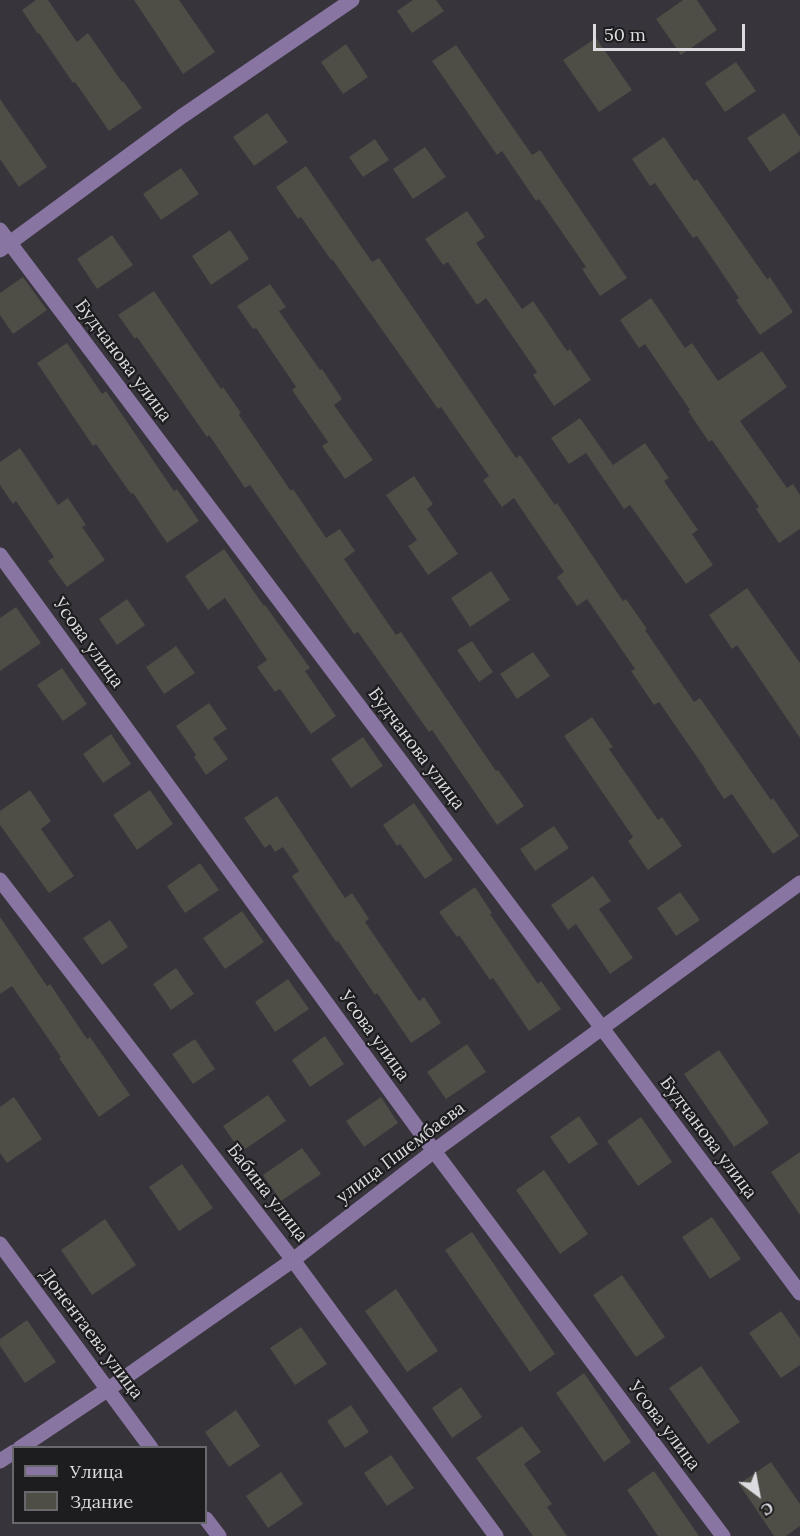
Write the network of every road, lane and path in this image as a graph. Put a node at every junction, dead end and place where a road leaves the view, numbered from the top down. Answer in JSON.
{"nodes":[{"id":1,"x":352,"y":0,"type":"edge"},
{"id":2,"x":0,"y":230,"type":"edge"},
{"id":3,"x":5,"y":247,"type":"edge"},
{"id":4,"x":0,"y":555,"type":"edge"},
{"id":5,"x":0,"y":880,"type":"edge"},
{"id":6,"x":800,"y":883,"type":"edge"},
{"id":7,"x":602,"y":1028,"type":"junction"},
{"id":8,"x":434,"y":1151,"type":"junction"},
{"id":9,"x":0,"y":1244,"type":"edge"},
{"id":10,"x":293,"y":1260,"type":"junction"},
{"id":11,"x":800,"y":1293,"type":"edge"},
{"id":12,"x":107,"y":1390,"type":"junction"},
{"id":13,"x":23,"y":1446,"type":"edge"},
{"id":14,"x":149,"y":1446,"type":"edge"},
{"id":15,"x":207,"y":1520,"type":"edge"},
{"id":16,"x":219,"y":1536,"type":"edge"},
{"id":17,"x":496,"y":1536,"type":"edge"},
{"id":18,"x":723,"y":1536,"type":"edge"}],
"edges":[{"from":1,"to":3,"type":"street"},
{"from":2,"to":3,"type":"street","name":"Будчанова улица"},
{"from":3,"to":7,"type":"street","name":"Будчанова улица"},
{"from":4,"to":8,"type":"street","name":"Усова улица"},
{"from":5,"to":10,"type":"street","name":"Бабина улица"},
{"from":6,"to":7,"type":"street","name":"улица Пшембаева"},
{"from":7,"to":8,"type":"street","name":"улица Пшембаева"},
{"from":7,"to":11,"type":"street","name":"Будчанова улица"},
{"from":8,"to":10,"type":"street","name":"улица Пшембаева"},
{"from":8,"to":18,"type":"street","name":"Усова улица"},
{"from":9,"to":12,"type":"street","name":"Донентаева улица"},
{"from":10,"to":12,"type":"street","name":"улица Пшембаева"},
{"from":10,"to":17,"type":"street","name":"Бабина улица"},
{"from":12,"to":13,"type":"street","name":"улица Пшембаева"},
{"from":12,"to":14,"type":"street","name":"Донентаева улица"},
{"from":15,"to":16,"type":"street"}]}
